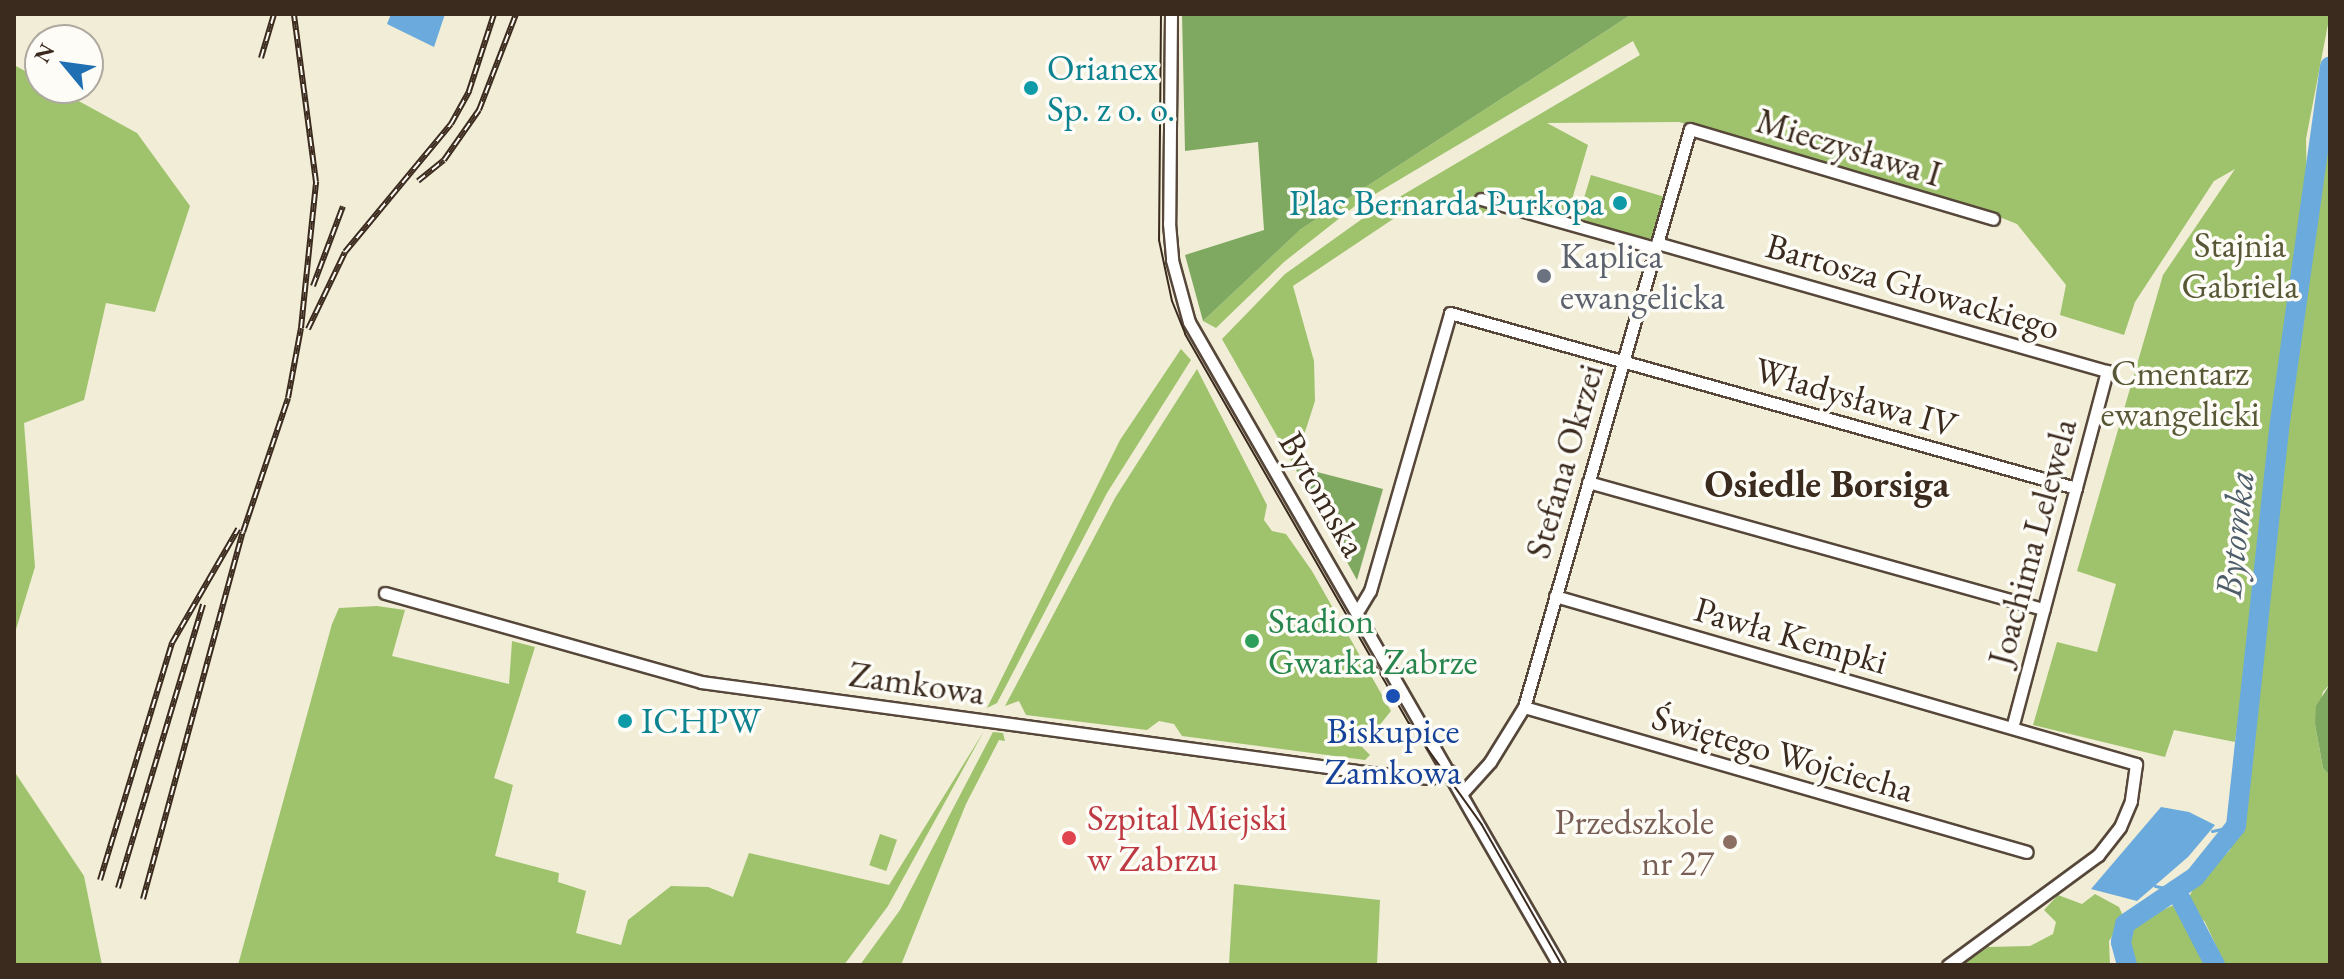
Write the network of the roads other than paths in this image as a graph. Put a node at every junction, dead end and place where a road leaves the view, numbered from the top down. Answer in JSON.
{"nodes":[{"id":1,"x":1171,"y":14,"type":"edge"},
{"id":2,"x":1690,"y":129,"type":"joint"},
{"id":3,"x":1481,"y":199,"type":"dead end"},
{"id":4,"x":1993,"y":219,"type":"dead end"},
{"id":5,"x":1656,"y":245,"type":"junction"},
{"id":6,"x":1621,"y":361,"type":"junction"},
{"id":7,"x":2107,"y":371,"type":"joint"},
{"id":8,"x":1588,"y":482,"type":"junction"},
{"id":9,"x":2076,"y":488,"type":"junction"},
{"id":10,"x":385,"y":593,"type":"dead end"},
{"id":11,"x":1555,"y":596,"type":"junction"},
{"id":12,"x":1359,"y":609,"type":"junction"},
{"id":13,"x":2044,"y":609,"type":"junction"},
{"id":14,"x":1524,"y":707,"type":"junction"},
{"id":15,"x":2012,"y":727,"type":"junction"},
{"id":16,"x":1450,"y":771,"type":"junction"},
{"id":17,"x":1462,"y":793,"type":"junction"},
{"id":18,"x":2027,"y":852,"type":"dead end"},
{"id":19,"x":1559,"y":965,"type":"edge"},
{"id":20,"x":1948,"y":965,"type":"edge"}],
"edges":[{"from":1,"to":12,"type":"street","name":"Bytomska"},
{"from":2,"to":4,"type":"street","name":"Mieczysława I"},
{"from":2,"to":5,"type":"street","name":"Stefana Okrzei"},
{"from":3,"to":5,"type":"street"},
{"from":5,"to":6,"type":"street","name":"Stefana Okrzei"},
{"from":5,"to":7,"type":"street","name":"Bartosza Głowackiego"},
{"from":6,"to":8,"type":"street","name":"Stefana Okrzei"},
{"from":6,"to":9,"type":"street","name":"Władysława IV"},
{"from":6,"to":12,"type":"street","name":"Władysława IV"},
{"from":7,"to":9,"type":"street","name":"Joachima Lelewela"},
{"from":8,"to":11,"type":"street","name":"Stefana Okrzei"},
{"from":8,"to":13,"type":"street"},
{"from":9,"to":13,"type":"street","name":"Joachima Lelewela"},
{"from":10,"to":16,"type":"street","name":"Zamkowa"},
{"from":11,"to":14,"type":"street","name":"Stefana Okrzei"},
{"from":11,"to":15,"type":"street","name":"Pawła Kempki"},
{"from":12,"to":16,"type":"street","name":"Bytomska"},
{"from":13,"to":15,"type":"street","name":"Joachima Lelewela"},
{"from":14,"to":17,"type":"street","name":"Stefana Okrzei"},
{"from":14,"to":18,"type":"street","name":"Świętego Wojciecha"},
{"from":15,"to":20,"type":"street","name":"Pawła Kempki"},
{"from":16,"to":17,"type":"street","name":"Bytomska"},
{"from":17,"to":19,"type":"street","name":"Bytomska"}]}
